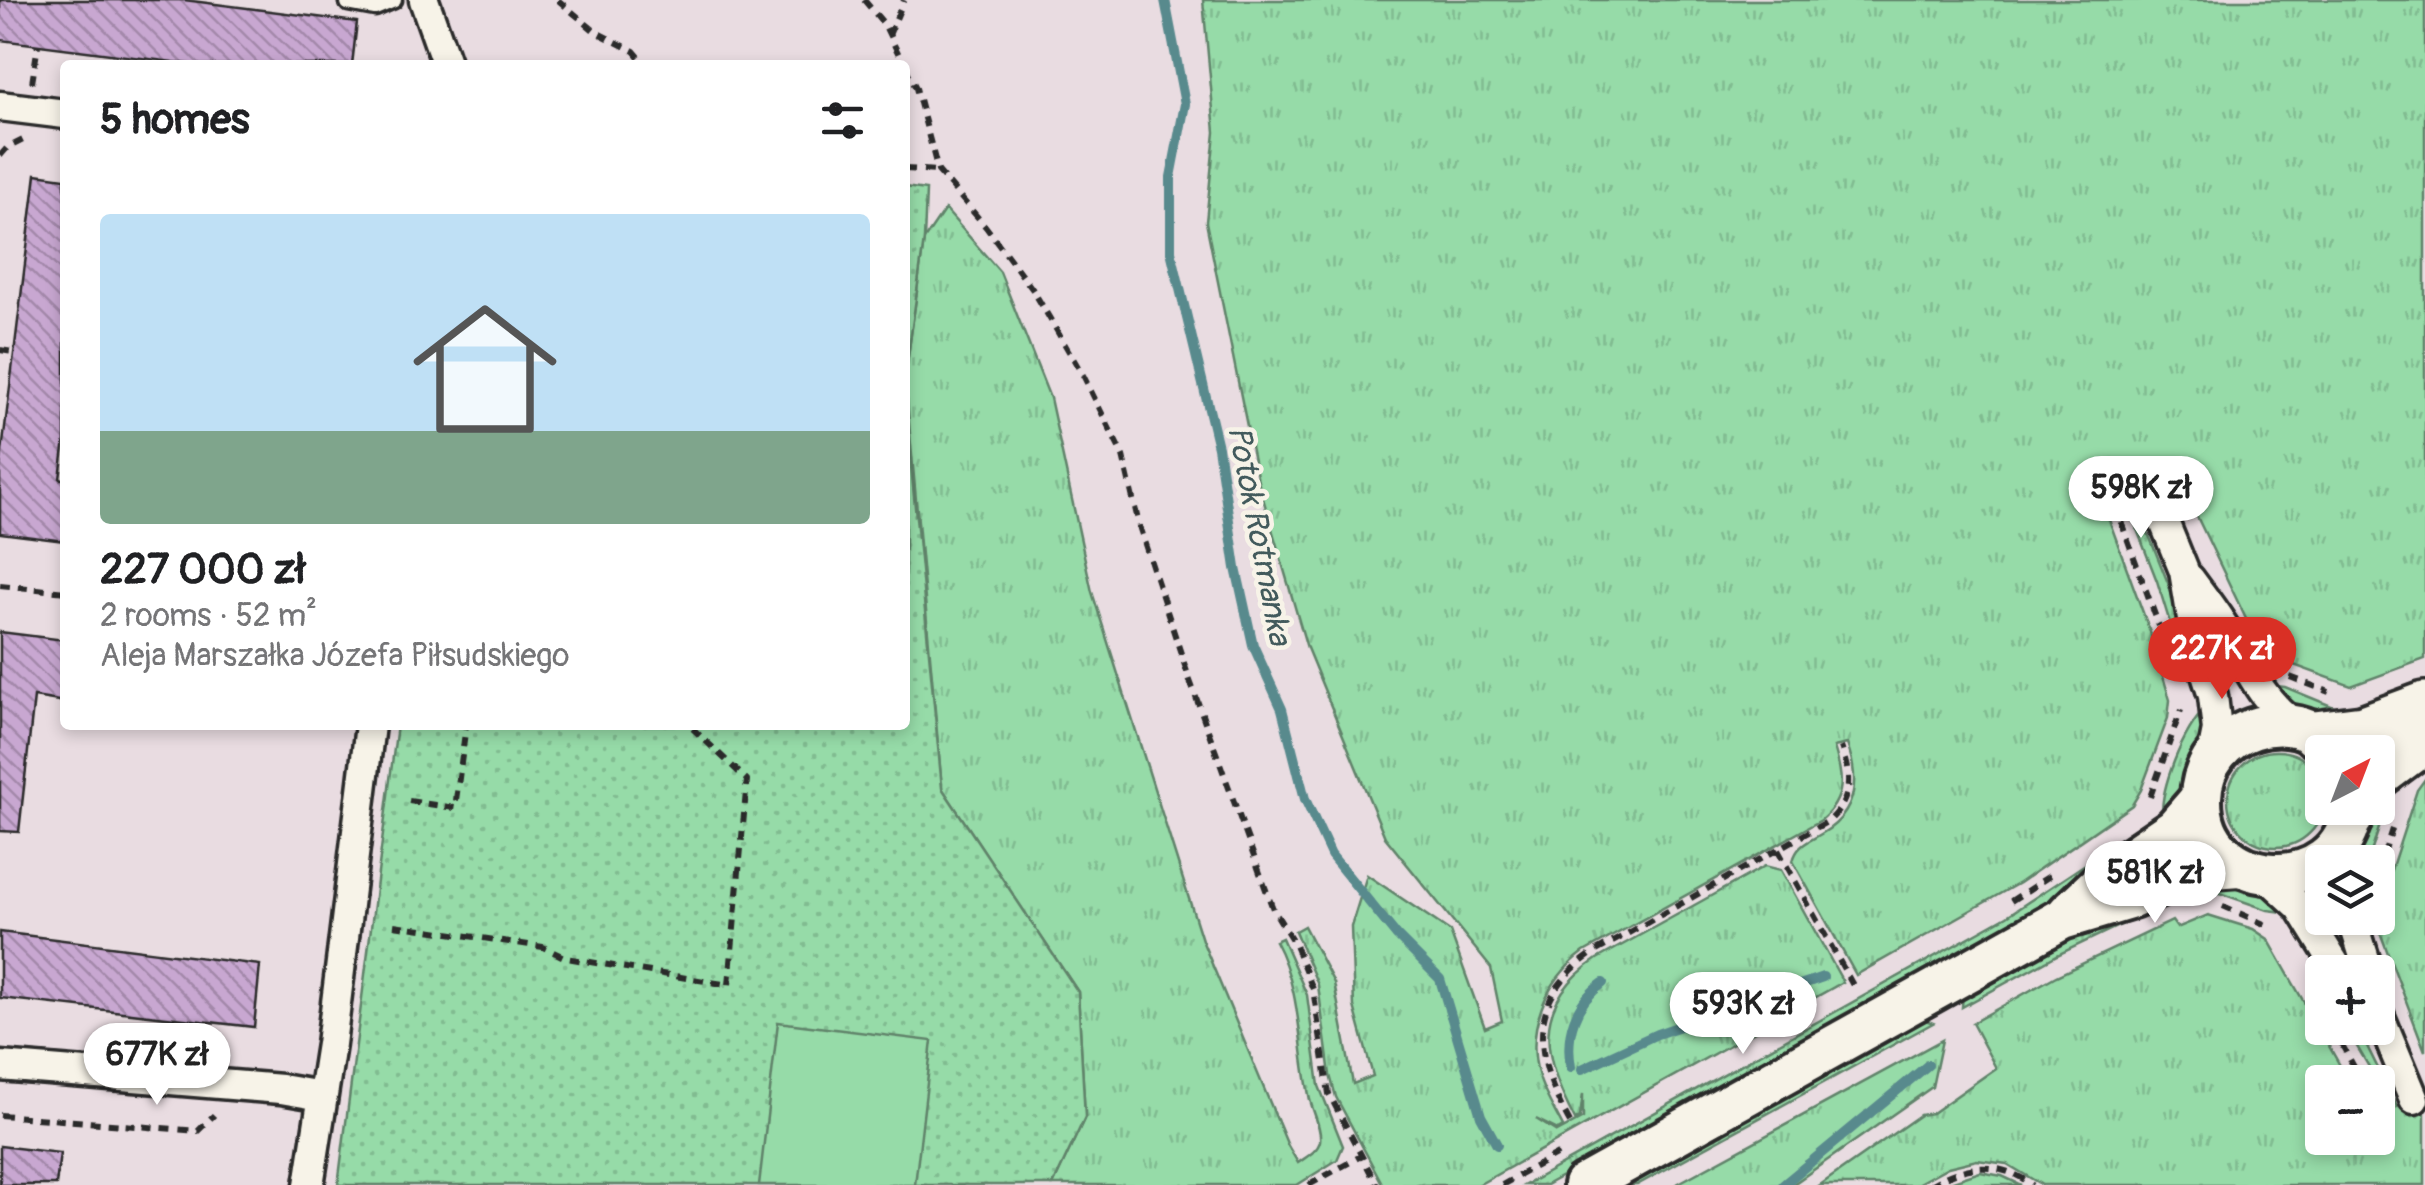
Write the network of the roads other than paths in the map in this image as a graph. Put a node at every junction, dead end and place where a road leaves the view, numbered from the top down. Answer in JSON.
{"nodes":[{"id":1,"x":394,"y":0,"type":"edge"},
{"id":2,"x":424,"y":0,"type":"edge"},
{"id":3,"x":348,"y":3,"type":"dead end"},
{"id":4,"x":445,"y":60,"type":"edge"},
{"id":5,"x":0,"y":106,"type":"edge"},
{"id":6,"x":60,"y":113,"type":"edge"},
{"id":7,"x":2151,"y":490,"type":"dead end"},
{"id":8,"x":2184,"y":571,"type":"junction"},
{"id":9,"x":2425,"y":705,"type":"edge"},
{"id":10,"x":369,"y":730,"type":"edge"},
{"id":11,"x":2308,"y":735,"type":"edge"},
{"id":12,"x":2312,"y":735,"type":"edge"},
{"id":13,"x":2330,"y":735,"type":"edge"},
{"id":14,"x":2425,"y":740,"type":"edge"},
{"id":15,"x":2395,"y":762,"type":"edge"},
{"id":16,"x":2206,"y":779,"type":"junction"},
{"id":17,"x":2348,"y":826,"type":"edge"},
{"id":18,"x":2251,"y":870,"type":"junction"},
{"id":19,"x":2062,"y":919,"type":"junction"},
{"id":20,"x":2330,"y":955,"type":"edge"},
{"id":21,"x":2390,"y":1045,"type":"edge"},
{"id":22,"x":0,"y":1066,"type":"edge"},
{"id":23,"x":322,"y":1096,"type":"junction"},
{"id":24,"x":2414,"y":1099,"type":"dead end"},
{"id":25,"x":310,"y":1185,"type":"edge"},
{"id":26,"x":1584,"y":1185,"type":"edge"}],
"edges":[{"from":1,"to":3,"type":"lane"},
{"from":2,"to":4,"type":"street"},
{"from":5,"to":6,"type":"street"},
{"from":7,"to":8,"type":"street"},
{"from":8,"to":12,"type":"street"},
{"from":8,"to":16,"type":"street"},
{"from":9,"to":13,"type":"main road"},
{"from":10,"to":23,"type":"street"},
{"from":11,"to":16,"type":"main road"},
{"from":14,"to":15,"type":"main road"},
{"from":16,"to":18,"type":"main road"},
{"from":16,"to":19,"type":"main road"},
{"from":17,"to":18,"type":"main road"},
{"from":18,"to":19,"type":"main road"},
{"from":18,"to":20,"type":"street"},
{"from":19,"to":26,"type":"main road"},
{"from":21,"to":24,"type":"street"},
{"from":22,"to":23,"type":"street"},
{"from":23,"to":25,"type":"street"}]}
